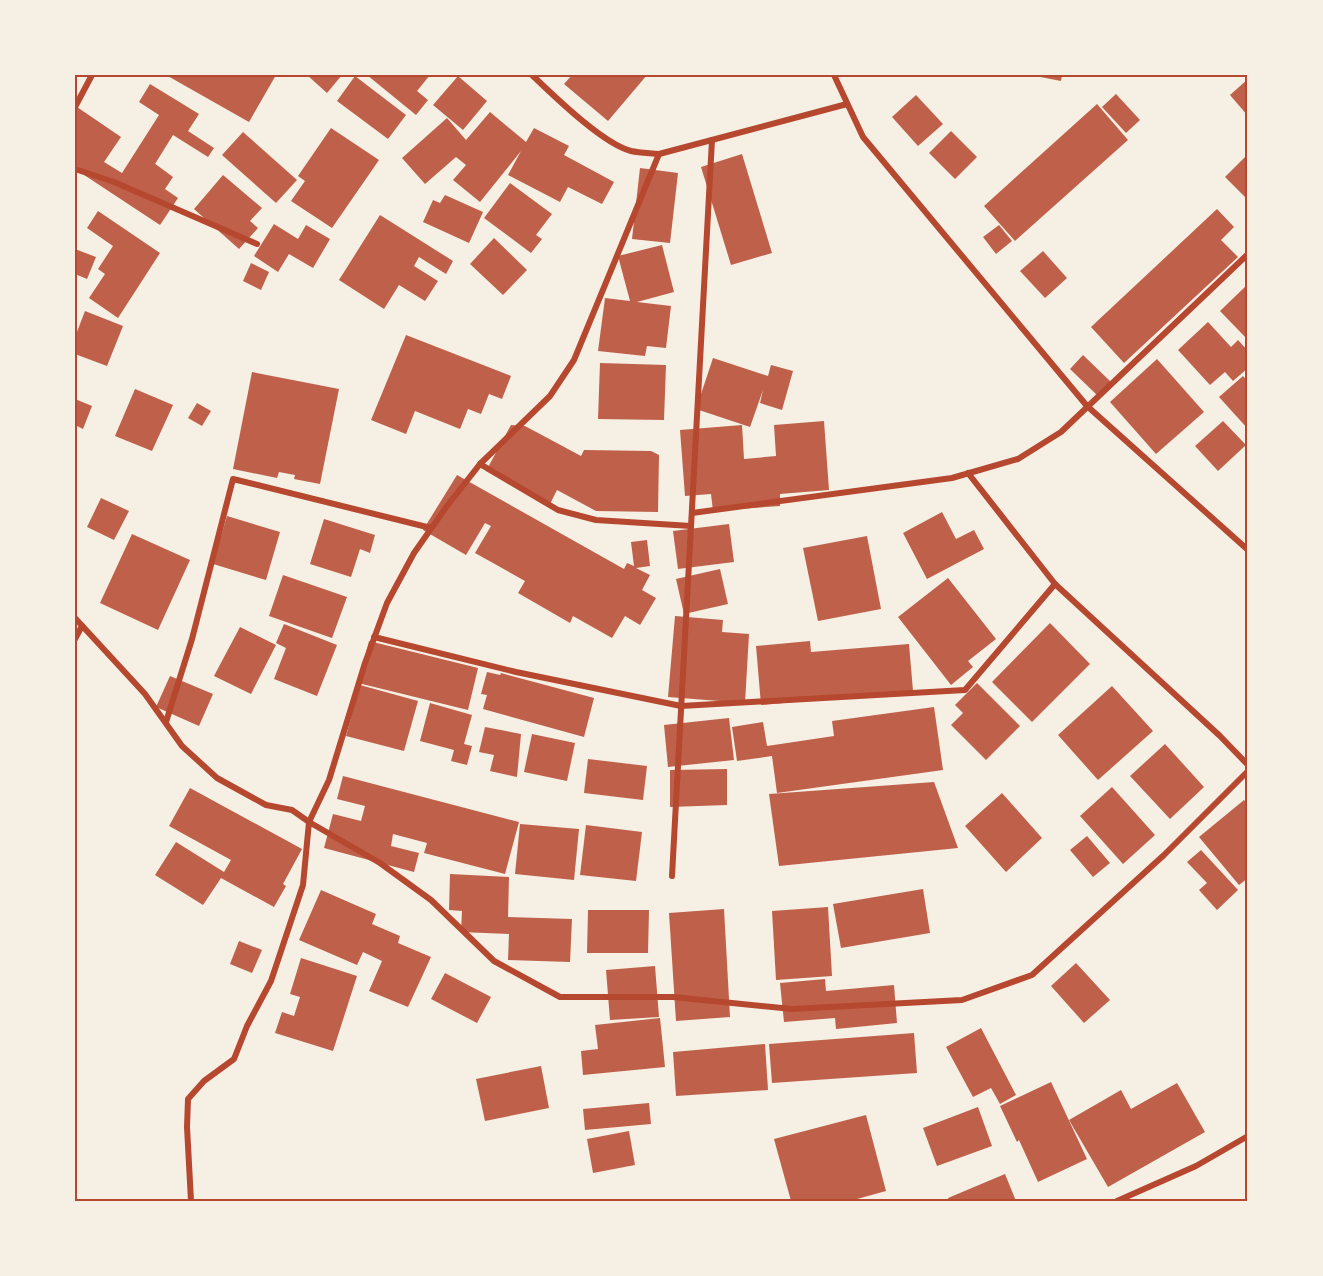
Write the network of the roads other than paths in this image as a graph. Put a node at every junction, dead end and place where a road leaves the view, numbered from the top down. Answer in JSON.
{"nodes":[{"id":1,"x":92,"y":75,"type":"edge"},
{"id":2,"x":532,"y":75,"type":"edge"},
{"id":3,"x":834,"y":75,"type":"edge"},
{"id":4,"x":847,"y":104,"type":"junction"},
{"id":5,"x":75,"y":106,"type":"edge"},
{"id":6,"x":712,"y":140,"type":"junction"},
{"id":7,"x":659,"y":154,"type":"junction"},
{"id":8,"x":75,"y":170,"type":"edge"},
{"id":9,"x":257,"y":244,"type":"dead end"},
{"id":10,"x":1248,"y":254,"type":"edge"},
{"id":11,"x":1088,"y":406,"type":"junction"},
{"id":12,"x":480,"y":464,"type":"junction"},
{"id":13,"x":968,"y":473,"type":"junction"},
{"id":14,"x":692,"y":513,"type":"junction"},
{"id":15,"x":691,"y":526,"type":"junction"},
{"id":16,"x":431,"y":528,"type":"junction"},
{"id":17,"x":1248,"y":550,"type":"edge"},
{"id":18,"x":1055,"y":584,"type":"junction"},
{"id":19,"x":75,"y":618,"type":"edge"},
{"id":20,"x":82,"y":626,"type":"junction"},
{"id":21,"x":374,"y":637,"type":"junction"},
{"id":22,"x":75,"y":639,"type":"edge"},
{"id":23,"x":681,"y":705,"type":"junction"},
{"id":24,"x":166,"y":722,"type":"junction"},
{"id":25,"x":1248,"y":765,"type":"edge"},
{"id":26,"x":1248,"y":771,"type":"edge"},
{"id":27,"x":309,"y":822,"type":"junction"},
{"id":28,"x":672,"y":876,"type":"dead end"},
{"id":29,"x":1248,"y":1136,"type":"edge"},
{"id":30,"x":191,"y":1201,"type":"edge"},
{"id":31,"x":1117,"y":1201,"type":"edge"}],
"edges":[{"from":1,"to":5,"type":"street"},
{"from":2,"to":7,"type":"street"},
{"from":3,"to":4,"type":"street"},
{"from":4,"to":6,"type":"street"},
{"from":4,"to":11,"type":"street"},
{"from":6,"to":7,"type":"street"},
{"from":6,"to":14,"type":"street"},
{"from":7,"to":12,"type":"street"},
{"from":8,"to":9,"type":"street"},
{"from":10,"to":11,"type":"street"},
{"from":11,"to":13,"type":"street"},
{"from":11,"to":17,"type":"street"},
{"from":12,"to":15,"type":"street"},
{"from":12,"to":16,"type":"street"},
{"from":13,"to":14,"type":"street"},
{"from":13,"to":18,"type":"street"},
{"from":14,"to":15,"type":"street"},
{"from":15,"to":23,"type":"street"},
{"from":16,"to":21,"type":"street"},
{"from":16,"to":24,"type":"street"},
{"from":18,"to":23,"type":"street"},
{"from":18,"to":25,"type":"street"},
{"from":19,"to":20,"type":"street"},
{"from":20,"to":22,"type":"street"},
{"from":20,"to":24,"type":"street"},
{"from":21,"to":23,"type":"street"},
{"from":21,"to":27,"type":"street"},
{"from":23,"to":28,"type":"street"},
{"from":24,"to":27,"type":"street"},
{"from":26,"to":27,"type":"street"},
{"from":27,"to":30,"type":"street"},
{"from":29,"to":31,"type":"street"}]}
